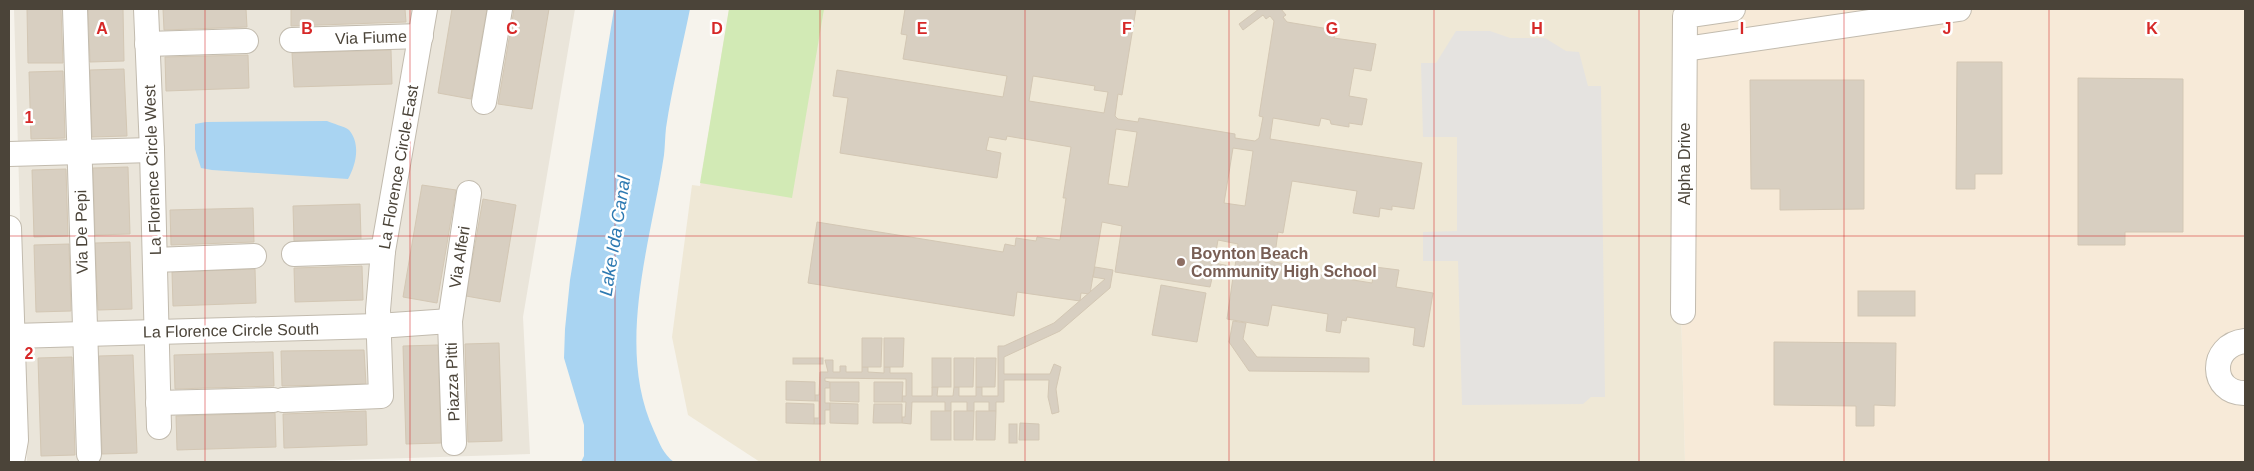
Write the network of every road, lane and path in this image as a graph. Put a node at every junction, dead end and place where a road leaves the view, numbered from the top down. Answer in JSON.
{"nodes":[{"id":1,"x":74,"y":9,"type":"edge"},
{"id":2,"x":146,"y":9,"type":"edge"},
{"id":3,"x":425,"y":9,"type":"edge"},
{"id":4,"x":500,"y":9,"type":"edge"},
{"id":5,"x":1733,"y":9,"type":"edge"},
{"id":6,"x":1957,"y":9,"type":"edge"},
{"id":7,"x":421,"y":36,"type":"junction"},
{"id":8,"x":292,"y":40,"type":"dead end"},
{"id":9,"x":246,"y":41,"type":"dead end"},
{"id":10,"x":147,"y":44,"type":"junction"},
{"id":11,"x":1685,"y":49,"type":"junction"},
{"id":12,"x":484,"y":102,"type":"dead end"},
{"id":13,"x":152,"y":150,"type":"junction"},
{"id":14,"x":79,"y":152,"type":"junction"},
{"id":15,"x":15,"y":154,"type":"edge"},
{"id":16,"x":469,"y":193,"type":"dead end"},
{"id":17,"x":9,"y":228,"type":"edge"},
{"id":18,"x":383,"y":251,"type":"junction"},
{"id":19,"x":294,"y":254,"type":"dead end"},
{"id":20,"x":254,"y":256,"type":"dead end"},
{"id":21,"x":155,"y":260,"type":"junction"},
{"id":22,"x":1683,"y":312,"type":"dead end"},
{"id":23,"x":450,"y":321,"type":"junction"},
{"id":24,"x":378,"y":326,"type":"junction"},
{"id":25,"x":157,"y":331,"type":"junction"},
{"id":26,"x":84,"y":334,"type":"junction"},
{"id":27,"x":13,"y":336,"type":"junction"},
{"id":28,"x":2245,"y":337,"type":"edge"},
{"id":29,"x":2245,"y":341,"type":"edge"},
{"id":30,"x":2245,"y":393,"type":"edge"},
{"id":31,"x":158,"y":403,"type":"junction"},
{"id":32,"x":159,"y":427,"type":"dead end"},
{"id":33,"x":454,"y":443,"type":"dead end"},
{"id":34,"x":89,"y":454,"type":"dead end"},
{"id":35,"x":12,"y":456,"type":"edge"}],
"edges":[{"from":1,"to":14,"type":"street","name":"Via De Pepi"},
{"from":2,"to":10,"type":"street","name":"La Florence Circle West"},
{"from":3,"to":7,"type":"street","name":"La Florence Circle East"},
{"from":4,"to":12,"type":"street"},
{"from":5,"to":11,"type":"street","name":"Alpha Drive"},
{"from":6,"to":11,"type":"street"},
{"from":7,"to":8,"type":"street","name":"Via Fiume"},
{"from":7,"to":18,"type":"street","name":"La Florence Circle East"},
{"from":9,"to":10,"type":"street"},
{"from":10,"to":13,"type":"street","name":"La Florence Circle West"},
{"from":11,"to":22,"type":"street","name":"Alpha Drive"},
{"from":13,"to":14,"type":"street"},
{"from":13,"to":21,"type":"street","name":"La Florence Circle West"},
{"from":14,"to":15,"type":"street"},
{"from":14,"to":26,"type":"street","name":"Via De Pepi"},
{"from":16,"to":23,"type":"street","name":"Via Alferi"},
{"from":17,"to":27,"type":"street"},
{"from":18,"to":19,"type":"street"},
{"from":18,"to":24,"type":"street","name":"La Florence Circle East"},
{"from":20,"to":21,"type":"street"},
{"from":21,"to":25,"type":"street","name":"La Florence Circle West"},
{"from":23,"to":24,"type":"street","name":"La Florence Circle South"},
{"from":23,"to":33,"type":"street","name":"Piazza Pitti"},
{"from":24,"to":25,"type":"street","name":"La Florence Circle South"},
{"from":24,"to":31,"type":"street","name":"La Florence Circle East"},
{"from":25,"to":26,"type":"street","name":"La Florence Circle South"},
{"from":25,"to":31,"type":"street","name":"La Florence Circle West"},
{"from":26,"to":27,"type":"street","name":"La Florence Circle South"},
{"from":26,"to":34,"type":"street","name":"Via De Pepi"},
{"from":27,"to":35,"type":"street"},
{"from":28,"to":29,"type":"street"},
{"from":29,"to":30,"type":"street"},
{"from":31,"to":32,"type":"street","name":"La Florence Circle West"}]}
